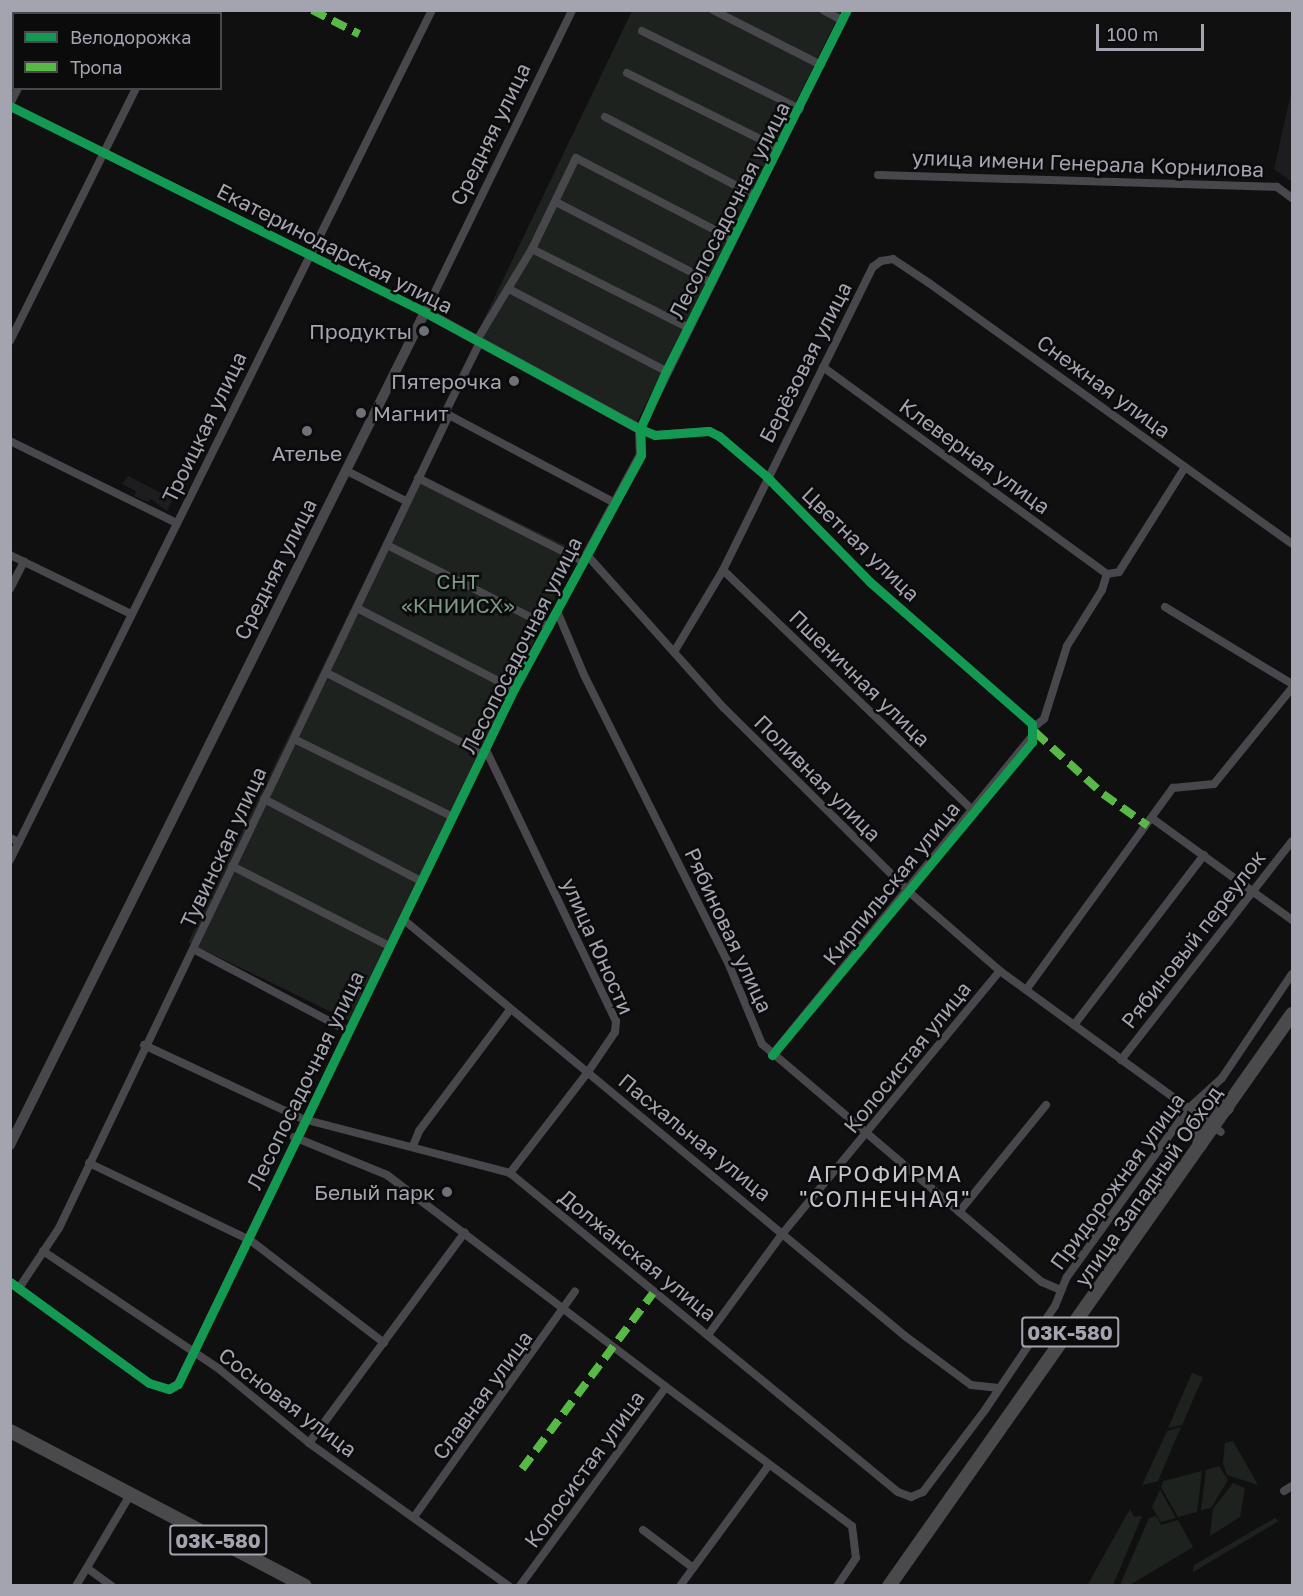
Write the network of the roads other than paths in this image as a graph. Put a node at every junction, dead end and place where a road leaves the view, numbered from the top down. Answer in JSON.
{"nodes":[{"id":1,"x":432,"y":10,"type":"edge"},
{"id":2,"x":572,"y":10,"type":"edge"},
{"id":3,"x":713,"y":10,"type":"edge"},
{"id":4,"x":823,"y":10,"type":"edge"},
{"id":5,"x":847,"y":10,"type":"edge"},
{"id":6,"x":843,"y":20,"type":"junction"},
{"id":7,"x":642,"y":30,"type":"dead end"},
{"id":8,"x":821,"y":65,"type":"junction"},
{"id":9,"x":627,"y":73,"type":"dead end"},
{"id":10,"x":17,"y":90,"type":"edge"},
{"id":11,"x":135,"y":90,"type":"edge"},
{"id":12,"x":10,"y":105,"type":"edge"},
{"id":13,"x":800,"y":109,"type":"junction"},
{"id":14,"x":605,"y":117,"type":"dead end"},
{"id":15,"x":778,"y":148,"type":"junction"},
{"id":16,"x":101,"y":152,"type":"junction"},
{"id":17,"x":879,"y":175,"type":"dead end"},
{"id":18,"x":754,"y":195,"type":"junction"},
{"id":19,"x":1293,"y":198,"type":"edge"},
{"id":20,"x":556,"y":202,"type":"junction"},
{"id":21,"x":732,"y":239,"type":"junction"},
{"id":22,"x":532,"y":249,"type":"junction"},
{"id":23,"x":309,"y":253,"type":"junction"},
{"id":24,"x":893,"y":260,"type":"joint"},
{"id":25,"x":712,"y":283,"type":"junction"},
{"id":26,"x":508,"y":289,"type":"junction"},
{"id":27,"x":425,"y":312,"type":"junction"},
{"id":28,"x":689,"y":328,"type":"junction"},
{"id":29,"x":10,"y":341,"type":"edge"},
{"id":30,"x":479,"y":341,"type":"junction"},
{"id":31,"x":823,"y":367,"type":"junction"},
{"id":32,"x":666,"y":371,"type":"junction"},
{"id":33,"x":447,"y":414,"type":"junction"},
{"id":34,"x":640,"y":429,"type":"junction"},
{"id":35,"x":10,"y":441,"type":"edge"},
{"id":36,"x":1185,"y":467,"type":"junction"},
{"id":37,"x":347,"y":471,"type":"junction"},
{"id":38,"x":766,"y":476,"type":"junction"},
{"id":39,"x":418,"y":478,"type":"junction"},
{"id":40,"x":406,"y":501,"type":"junction"},
{"id":41,"x":615,"y":503,"type":"junction"},
{"id":42,"x":177,"y":523,"type":"junction"},
{"id":43,"x":1293,"y":544,"type":"edge"},
{"id":44,"x":387,"y":545,"type":"junction"},
{"id":45,"x":10,"y":555,"type":"edge"},
{"id":46,"x":585,"y":559,"type":"junction"},
{"id":47,"x":24,"y":561,"type":"junction"},
{"id":48,"x":723,"y":570,"type":"junction"},
{"id":49,"x":1107,"y":574,"type":"junction"},
{"id":50,"x":10,"y":589,"type":"edge"},
{"id":51,"x":1165,"y":607,"type":"dead end"},
{"id":52,"x":357,"y":608,"type":"junction"},
{"id":53,"x":557,"y":611,"type":"junction"},
{"id":54,"x":131,"y":614,"type":"junction"},
{"id":55,"x":550,"y":627,"type":"junction"},
{"id":56,"x":674,"y":652,"type":"junction"},
{"id":57,"x":327,"y":673,"type":"junction"},
{"id":58,"x":1293,"y":686,"type":"edge"},
{"id":59,"x":514,"y":689,"type":"junction"},
{"id":60,"x":1035,"y":730,"type":"junction"},
{"id":61,"x":296,"y":740,"type":"junction"},
{"id":62,"x":485,"y":752,"type":"junction"},
{"id":63,"x":264,"y":799,"type":"junction"},
{"id":64,"x":973,"y":811,"type":"junction"},
{"id":65,"x":453,"y":817,"type":"junction"},
{"id":66,"x":1153,"y":819,"type":"junction"},
{"id":67,"x":15,"y":840,"type":"edge"},
{"id":68,"x":1293,"y":841,"type":"edge"},
{"id":69,"x":1204,"y":855,"type":"junction"},
{"id":70,"x":10,"y":860,"type":"edge"},
{"id":71,"x":232,"y":866,"type":"junction"},
{"id":72,"x":421,"y":881,"type":"junction"},
{"id":73,"x":908,"y":891,"type":"junction"},
{"id":74,"x":1254,"y":893,"type":"junction"},
{"id":75,"x":404,"y":920,"type":"junction"},
{"id":76,"x":1293,"y":920,"type":"edge"},
{"id":77,"x":389,"y":946,"type":"junction"},
{"id":78,"x":195,"y":950,"type":"junction"},
{"id":79,"x":1000,"y":971,"type":"junction"},
{"id":80,"x":1293,"y":974,"type":"edge"},
{"id":81,"x":1026,"y":990,"type":"junction"},
{"id":82,"x":510,"y":1010,"type":"junction"},
{"id":83,"x":1293,"y":1014,"type":"edge"},
{"id":84,"x":1074,"y":1025,"type":"junction"},
{"id":85,"x":1293,"y":1028,"type":"edge"},
{"id":86,"x":348,"y":1031,"type":"junction"},
{"id":87,"x":144,"y":1045,"type":"junction"},
{"id":88,"x":772,"y":1054,"type":"junction"},
{"id":89,"x":1121,"y":1060,"type":"junction"},
{"id":90,"x":588,"y":1072,"type":"junction"},
{"id":91,"x":1046,"y":1105,"type":"dead end"},
{"id":92,"x":1230,"y":1105,"type":"junction"},
{"id":93,"x":1193,"y":1113,"type":"junction"},
{"id":94,"x":303,"y":1119,"type":"junction"},
{"id":95,"x":1218,"y":1130,"type":"junction"},
{"id":96,"x":294,"y":1137,"type":"junction"},
{"id":97,"x":866,"y":1137,"type":"junction"},
{"id":98,"x":10,"y":1145,"type":"edge"},
{"id":99,"x":413,"y":1146,"type":"junction"},
{"id":100,"x":1198,"y":1151,"type":"junction"},
{"id":101,"x":89,"y":1163,"type":"junction"},
{"id":102,"x":510,"y":1173,"type":"junction"},
{"id":103,"x":959,"y":1212,"type":"junction"},
{"id":104,"x":465,"y":1232,"type":"junction"},
{"id":105,"x":783,"y":1233,"type":"junction"},
{"id":106,"x":250,"y":1240,"type":"junction"},
{"id":107,"x":43,"y":1251,"type":"junction"},
{"id":108,"x":10,"y":1282,"type":"edge"},
{"id":109,"x":19,"y":1288,"type":"junction"},
{"id":110,"x":1061,"y":1290,"type":"junction"},
{"id":111,"x":575,"y":1291,"type":"dead end"},
{"id":112,"x":565,"y":1311,"type":"junction"},
{"id":113,"x":708,"y":1335,"type":"junction"},
{"id":114,"x":384,"y":1343,"type":"junction"},
{"id":115,"x":194,"y":1355,"type":"junction"},
{"id":116,"x":666,"y":1387,"type":"junction"},
{"id":117,"x":999,"y":1388,"type":"junction"},
{"id":118,"x":10,"y":1431,"type":"edge"},
{"id":119,"x":10,"y":1440,"type":"edge"},
{"id":120,"x":309,"y":1443,"type":"junction"},
{"id":121,"x":768,"y":1466,"type":"junction"},
{"id":122,"x":911,"y":1497,"type":"joint"},
{"id":123,"x":128,"y":1498,"type":"junction"},
{"id":124,"x":414,"y":1517,"type":"junction"},
{"id":125,"x":643,"y":1530,"type":"dead end"},
{"id":126,"x":692,"y":1567,"type":"junction"},
{"id":127,"x":87,"y":1568,"type":"junction"},
{"id":128,"x":76,"y":1586,"type":"edge"},
{"id":129,"x":112,"y":1586,"type":"edge"},
{"id":130,"x":292,"y":1586,"type":"edge"},
{"id":131,"x":305,"y":1586,"type":"edge"},
{"id":132,"x":509,"y":1586,"type":"edge"},
{"id":133,"x":520,"y":1586,"type":"edge"},
{"id":134,"x":680,"y":1586,"type":"edge"},
{"id":135,"x":837,"y":1586,"type":"edge"},
{"id":136,"x":889,"y":1586,"type":"edge"},
{"id":137,"x":897,"y":1586,"type":"edge"}],
"edges":[{"from":1,"to":23,"type":"street","name":"Троицкая улица"},
{"from":2,"to":27,"type":"street","name":"Средняя улица"},
{"from":3,"to":8,"type":"street"},
{"from":4,"to":6,"type":"street"},
{"from":5,"to":6,"type":"street","name":"Лесопосадочная улица"},
{"from":6,"to":8,"type":"street","name":"Лесопосадочная улица"},
{"from":7,"to":13,"type":"street"},
{"from":8,"to":13,"type":"street","name":"Лесопосадочная улица"},
{"from":9,"to":15,"type":"street"},
{"from":10,"to":12,"type":"street"},
{"from":11,"to":16,"type":"street"},
{"from":12,"to":16,"type":"street","name":"Екатеринодарская улица"},
{"from":13,"to":15,"type":"street","name":"Лесопосадочная улица"},
{"from":14,"to":18,"type":"street"},
{"from":15,"to":18,"type":"street","name":"Лесопосадочная улица"},
{"from":16,"to":23,"type":"street","name":"Екатеринодарская улица"},
{"from":16,"to":29,"type":"street"},
{"from":17,"to":19,"type":"street","name":"улица имени Генерала Корнилова"},
{"from":18,"to":21,"type":"street","name":"Лесопосадочная улица"},
{"from":20,"to":21,"type":"street","name":"Тувинская улица"},
{"from":20,"to":22,"type":"street","name":"Тувинская улица"},
{"from":20,"to":25,"type":"street"},
{"from":21,"to":25,"type":"street","name":"Лесопосадочная улица"},
{"from":22,"to":26,"type":"street","name":"Тувинская улица"},
{"from":22,"to":28,"type":"street"},
{"from":23,"to":27,"type":"street","name":"Екатеринодарская улица"},
{"from":23,"to":42,"type":"street","name":"Троицкая улица"},
{"from":24,"to":31,"type":"street","name":"Берёзовая улица"},
{"from":24,"to":36,"type":"street","name":"Снежная улица"},
{"from":25,"to":28,"type":"street","name":"Лесопосадочная улица"},
{"from":26,"to":30,"type":"street","name":"Тувинская улица"},
{"from":26,"to":32,"type":"street"},
{"from":27,"to":30,"type":"street","name":"Екатеринодарская улица"},
{"from":27,"to":37,"type":"street","name":"Средняя улица"},
{"from":28,"to":32,"type":"street","name":"Лесопосадочная улица"},
{"from":30,"to":33,"type":"street","name":"Тувинская улица"},
{"from":30,"to":34,"type":"street","name":"Екатеринодарская улица"},
{"from":31,"to":38,"type":"street","name":"Берёзовая улица"},
{"from":31,"to":49,"type":"street","name":"Клеверная улица"},
{"from":32,"to":34,"type":"street","name":"Лесопосадочная улица"},
{"from":33,"to":39,"type":"street","name":"Тувинская улица"},
{"from":33,"to":41,"type":"street"},
{"from":34,"to":38,"type":"street","name":"Цветная улица"},
{"from":34,"to":41,"type":"street","name":"Лесопосадочная улица"},
{"from":35,"to":42,"type":"street"},
{"from":36,"to":43,"type":"street","name":"Снежная улица"},
{"from":36,"to":49,"type":"street"},
{"from":37,"to":40,"type":"street"},
{"from":37,"to":98,"type":"street","name":"Средняя улица"},
{"from":38,"to":48,"type":"street","name":"Берёзовая улица"},
{"from":38,"to":60,"type":"street","name":"Цветная улица"},
{"from":39,"to":40,"type":"street","name":"Тувинская улица"},
{"from":39,"to":46,"type":"street"},
{"from":40,"to":44,"type":"street","name":"Тувинская улица"},
{"from":41,"to":46,"type":"street","name":"Лесопосадочная улица"},
{"from":42,"to":54,"type":"street","name":"Троицкая улица"},
{"from":44,"to":52,"type":"street","name":"Тувинская улица"},
{"from":44,"to":55,"type":"street"},
{"from":45,"to":47,"type":"street"},
{"from":46,"to":53,"type":"street","name":"Лесопосадочная улица"},
{"from":46,"to":56,"type":"street","name":"Поливная улица"},
{"from":47,"to":50,"type":"street"},
{"from":47,"to":54,"type":"street"},
{"from":48,"to":56,"type":"street","name":"Берёзовая улица"},
{"from":48,"to":64,"type":"street","name":"Пшеничная улица"},
{"from":49,"to":60,"type":"street","name":"Кирпильская улица"},
{"from":51,"to":58,"type":"street"},
{"from":52,"to":57,"type":"street","name":"Тувинская улица"},
{"from":52,"to":59,"type":"street"},
{"from":53,"to":55,"type":"street","name":"Лесопосадочная улица"},
{"from":53,"to":88,"type":"street","name":"Рябиновая улица"},
{"from":54,"to":67,"type":"street","name":"Троицкая улица"},
{"from":55,"to":59,"type":"street","name":"Лесопосадочная улица"},
{"from":56,"to":73,"type":"street","name":"Поливная улица"},
{"from":57,"to":61,"type":"street","name":"Тувинская улица"},
{"from":57,"to":62,"type":"street"},
{"from":58,"to":66,"type":"street"},
{"from":59,"to":62,"type":"street","name":"Лесопосадочная улица"},
{"from":60,"to":64,"type":"street","name":"Кирпильская улица"},
{"from":61,"to":63,"type":"street","name":"Тувинская улица"},
{"from":61,"to":65,"type":"street"},
{"from":62,"to":65,"type":"street","name":"Лесопосадочная улица"},
{"from":62,"to":90,"type":"street","name":"улица Юности"},
{"from":63,"to":71,"type":"street","name":"Тувинская улица"},
{"from":63,"to":72,"type":"street"},
{"from":64,"to":73,"type":"street","name":"Кирпильская улица"},
{"from":65,"to":72,"type":"street","name":"Лесопосадочная улица"},
{"from":66,"to":69,"type":"street"},
{"from":66,"to":81,"type":"street"},
{"from":67,"to":70,"type":"street","name":"Троицкая улица"},
{"from":68,"to":74,"type":"street","name":"Рябиновый переулок"},
{"from":69,"to":74,"type":"street"},
{"from":69,"to":84,"type":"street"},
{"from":71,"to":77,"type":"street"},
{"from":71,"to":78,"type":"street","name":"Тувинская улица"},
{"from":72,"to":75,"type":"street","name":"Лесопосадочная улица"},
{"from":73,"to":79,"type":"street","name":"Поливная улица"},
{"from":73,"to":88,"type":"street","name":"Кирпильская улица"},
{"from":74,"to":76,"type":"street"},
{"from":74,"to":89,"type":"street","name":"Рябиновый переулок"},
{"from":75,"to":77,"type":"street","name":"Лесопосадочная улица"},
{"from":75,"to":82,"type":"street","name":"Пасхальная улица"},
{"from":77,"to":86,"type":"street","name":"Лесопосадочная улица"},
{"from":78,"to":86,"type":"street"},
{"from":78,"to":87,"type":"street","name":"Тувинская улица"},
{"from":79,"to":81,"type":"street","name":"Поливная улица"},
{"from":79,"to":97,"type":"street","name":"Колосистая улица"},
{"from":80,"to":93,"type":"street","name":"Придорожная улица"},
{"from":81,"to":84,"type":"street","name":"Поливная улица"},
{"from":82,"to":90,"type":"street","name":"Пасхальная улица"},
{"from":82,"to":99,"type":"street"},
{"from":83,"to":92,"type":"highway","name":"улица Западный Обход","number":"03К-580"},
{"from":84,"to":89,"type":"street","name":"Поливная улица"},
{"from":85,"to":95,"type":"highway","name":"улица Западный Обход","number":"03К-580"},
{"from":86,"to":94,"type":"street","name":"Лесопосадочная улица"},
{"from":87,"to":94,"type":"street","name":"Должанская улица"},
{"from":87,"to":101,"type":"street","name":"Тувинская улица"},
{"from":88,"to":97,"type":"street","name":"Рябиновая улица"},
{"from":89,"to":93,"type":"street","name":"Поливная улица"},
{"from":90,"to":102,"type":"street","name":"улица Юности"},
{"from":90,"to":105,"type":"street","name":"Пасхальная улица"},
{"from":91,"to":103,"type":"street"},
{"from":92,"to":93,"type":"highway"},
{"from":92,"to":95,"type":"highway","name":"улица Западный Обход","number":"03К-580"},
{"from":93,"to":95,"type":"street","name":"Поливная улица"},
{"from":93,"to":100,"type":"highway"},
{"from":93,"to":110,"type":"street","name":"Придорожная улица"},
{"from":94,"to":96,"type":"street","name":"Лесопосадочная улица"},
{"from":94,"to":99,"type":"street","name":"Должанская улица"},
{"from":95,"to":100,"type":"highway","name":"улица Западный Обход","number":"03К-580"},
{"from":95,"to":137,"type":"highway","name":"улица Западный Обход","number":"03К-580"},
{"from":96,"to":104,"type":"street"},
{"from":96,"to":106,"type":"street","name":"Лесопосадочная улица"},
{"from":97,"to":103,"type":"street","name":"Рябиновая улица"},
{"from":97,"to":105,"type":"street","name":"Колосистая улица"},
{"from":99,"to":102,"type":"street","name":"Должанская улица"},
{"from":100,"to":136,"type":"highway","name":"улица Западный Обход","number":"03К-580"},
{"from":101,"to":106,"type":"street"},
{"from":101,"to":107,"type":"street","name":"Тувинская улица"},
{"from":102,"to":113,"type":"street","name":"Должанская улица"},
{"from":103,"to":110,"type":"street","name":"Рябиновая улица"},
{"from":104,"to":112,"type":"street"},
{"from":104,"to":114,"type":"street"},
{"from":105,"to":113,"type":"street","name":"Колосистая улица"},
{"from":105,"to":117,"type":"street","name":"Пасхальная улица"},
{"from":106,"to":114,"type":"street"},
{"from":106,"to":115,"type":"street","name":"Лесопосадочная улица"},
{"from":107,"to":109,"type":"street","name":"Тувинская улица"},
{"from":107,"to":115,"type":"street","name":"Сосновая улица"},
{"from":108,"to":109,"type":"street"},
{"from":109,"to":115,"type":"street","name":"Лесопосадочная улица"},
{"from":110,"to":117,"type":"street","name":"Придорожная улица"},
{"from":111,"to":112,"type":"street","name":"Славная улица"},
{"from":112,"to":116,"type":"street","name":"Колосистая улица"},
{"from":112,"to":124,"type":"street","name":"Славная улица"},
{"from":113,"to":122,"type":"street","name":"Должанская улица"},
{"from":114,"to":120,"type":"street"},
{"from":115,"to":120,"type":"street","name":"Сосновая улица"},
{"from":116,"to":121,"type":"street"},
{"from":116,"to":133,"type":"street","name":"Колосистая улица"},
{"from":117,"to":122,"type":"street","name":"Придорожная улица"},
{"from":118,"to":123,"type":"highway","number":"03К-580"},
{"from":119,"to":123,"type":"highway","number":"03К-580"},
{"from":120,"to":124,"type":"street","name":"Сосновая улица"},
{"from":121,"to":126,"type":"street"},
{"from":121,"to":135,"type":"street"},
{"from":123,"to":127,"type":"street"},
{"from":123,"to":130,"type":"highway","number":"03К-580"},
{"from":123,"to":131,"type":"highway","number":"03К-580"},
{"from":124,"to":132,"type":"street","name":"Сосновая улица"},
{"from":125,"to":126,"type":"street"},
{"from":126,"to":134,"type":"street"},
{"from":127,"to":128,"type":"street"},
{"from":127,"to":129,"type":"street"}]}
